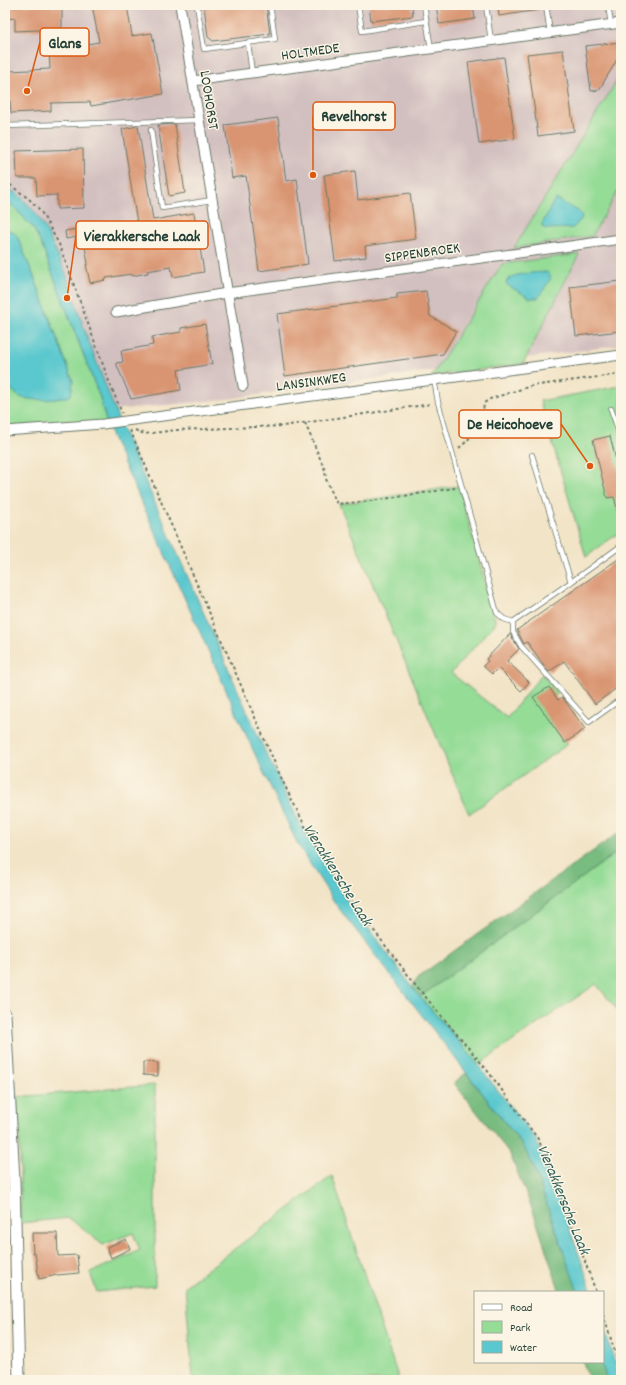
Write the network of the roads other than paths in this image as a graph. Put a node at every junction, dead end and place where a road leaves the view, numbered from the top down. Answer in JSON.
{"nodes":[{"id":1,"x":180,"y":5,"type":"edge"},
{"id":2,"x":197,"y":5,"type":"edge"},
{"id":3,"x":270,"y":5,"type":"edge"},
{"id":4,"x":358,"y":5,"type":"edge"},
{"id":5,"x":424,"y":5,"type":"edge"},
{"id":6,"x":486,"y":5,"type":"edge"},
{"id":7,"x":546,"y":5,"type":"edge"},
{"id":8,"x":608,"y":5,"type":"edge"},
{"id":9,"x":426,"y":21,"type":"junction"},
{"id":10,"x":621,"y":23,"type":"edge"},
{"id":11,"x":611,"y":24,"type":"junction"},
{"id":12,"x":550,"y":33,"type":"junction"},
{"id":13,"x":491,"y":41,"type":"junction"},
{"id":14,"x":248,"y":43,"type":"junction"},
{"id":15,"x":431,"y":49,"type":"junction"},
{"id":16,"x":252,"y":73,"type":"junction"},
{"id":17,"x":193,"y":81,"type":"junction"},
{"id":18,"x":200,"y":120,"type":"junction"},
{"id":19,"x":5,"y":126,"type":"edge"},
{"id":20,"x":151,"y":130,"type":"dead end"},
{"id":21,"x":212,"y":200,"type":"junction"},
{"id":22,"x":621,"y":239,"type":"edge"},
{"id":23,"x":227,"y":293,"type":"junction"},
{"id":24,"x":116,"y":312,"type":"dead end"},
{"id":25,"x":621,"y":354,"type":"edge"},
{"id":26,"x":434,"y":379,"type":"junction"},
{"id":27,"x":243,"y":386,"type":"dead end"},
{"id":28,"x":611,"y":409,"type":"dead end"},
{"id":29,"x":5,"y":431,"type":"edge"},
{"id":30,"x":621,"y":438,"type":"edge"},
{"id":31,"x":532,"y":455,"type":"dead end"},
{"id":32,"x":621,"y":546,"type":"edge"},
{"id":33,"x":571,"y":582,"type":"junction"},
{"id":34,"x":513,"y":622,"type":"junction"},
{"id":35,"x":621,"y":699,"type":"edge"},
{"id":36,"x":5,"y":1014,"type":"edge"},
{"id":37,"x":19,"y":1380,"type":"edge"}],
"edges":[{"from":1,"to":17,"type":"street","name":"LOOHORST"},
{"from":2,"to":14,"type":"lane"},
{"from":3,"to":14,"type":"lane"},
{"from":4,"to":9,"type":"lane"},
{"from":5,"to":9,"type":"lane"},
{"from":6,"to":13,"type":"lane"},
{"from":7,"to":12,"type":"lane"},
{"from":8,"to":11,"type":"lane"},
{"from":9,"to":15,"type":"lane"},
{"from":10,"to":11,"type":"street","name":"HOLTMEDE"},
{"from":11,"to":12,"type":"street","name":"HOLTMEDE"},
{"from":12,"to":13,"type":"street","name":"HOLTMEDE"},
{"from":13,"to":15,"type":"street","name":"HOLTMEDE"},
{"from":14,"to":16,"type":"lane"},
{"from":15,"to":16,"type":"street","name":"HOLTMEDE"},
{"from":16,"to":17,"type":"street","name":"HOLTMEDE"},
{"from":17,"to":18,"type":"street","name":"LOOHORST"},
{"from":18,"to":19,"type":"lane"},
{"from":18,"to":21,"type":"street","name":"LOOHORST"},
{"from":20,"to":21,"type":"lane"},
{"from":21,"to":23,"type":"street","name":"LOOHORST"},
{"from":22,"to":23,"type":"street","name":"SIPPENBROEK"},
{"from":23,"to":24,"type":"street"},
{"from":23,"to":27,"type":"street","name":"LOOHORST"},
{"from":25,"to":26,"type":"street","name":"LANSINKWEG"},
{"from":26,"to":29,"type":"street","name":"LANSINKWEG"},
{"from":26,"to":34,"type":"lane"},
{"from":28,"to":30,"type":"lane"},
{"from":31,"to":33,"type":"lane"},
{"from":32,"to":33,"type":"lane"},
{"from":33,"to":34,"type":"lane"},
{"from":34,"to":35,"type":"lane"},
{"from":36,"to":37,"type":"street"}]}
